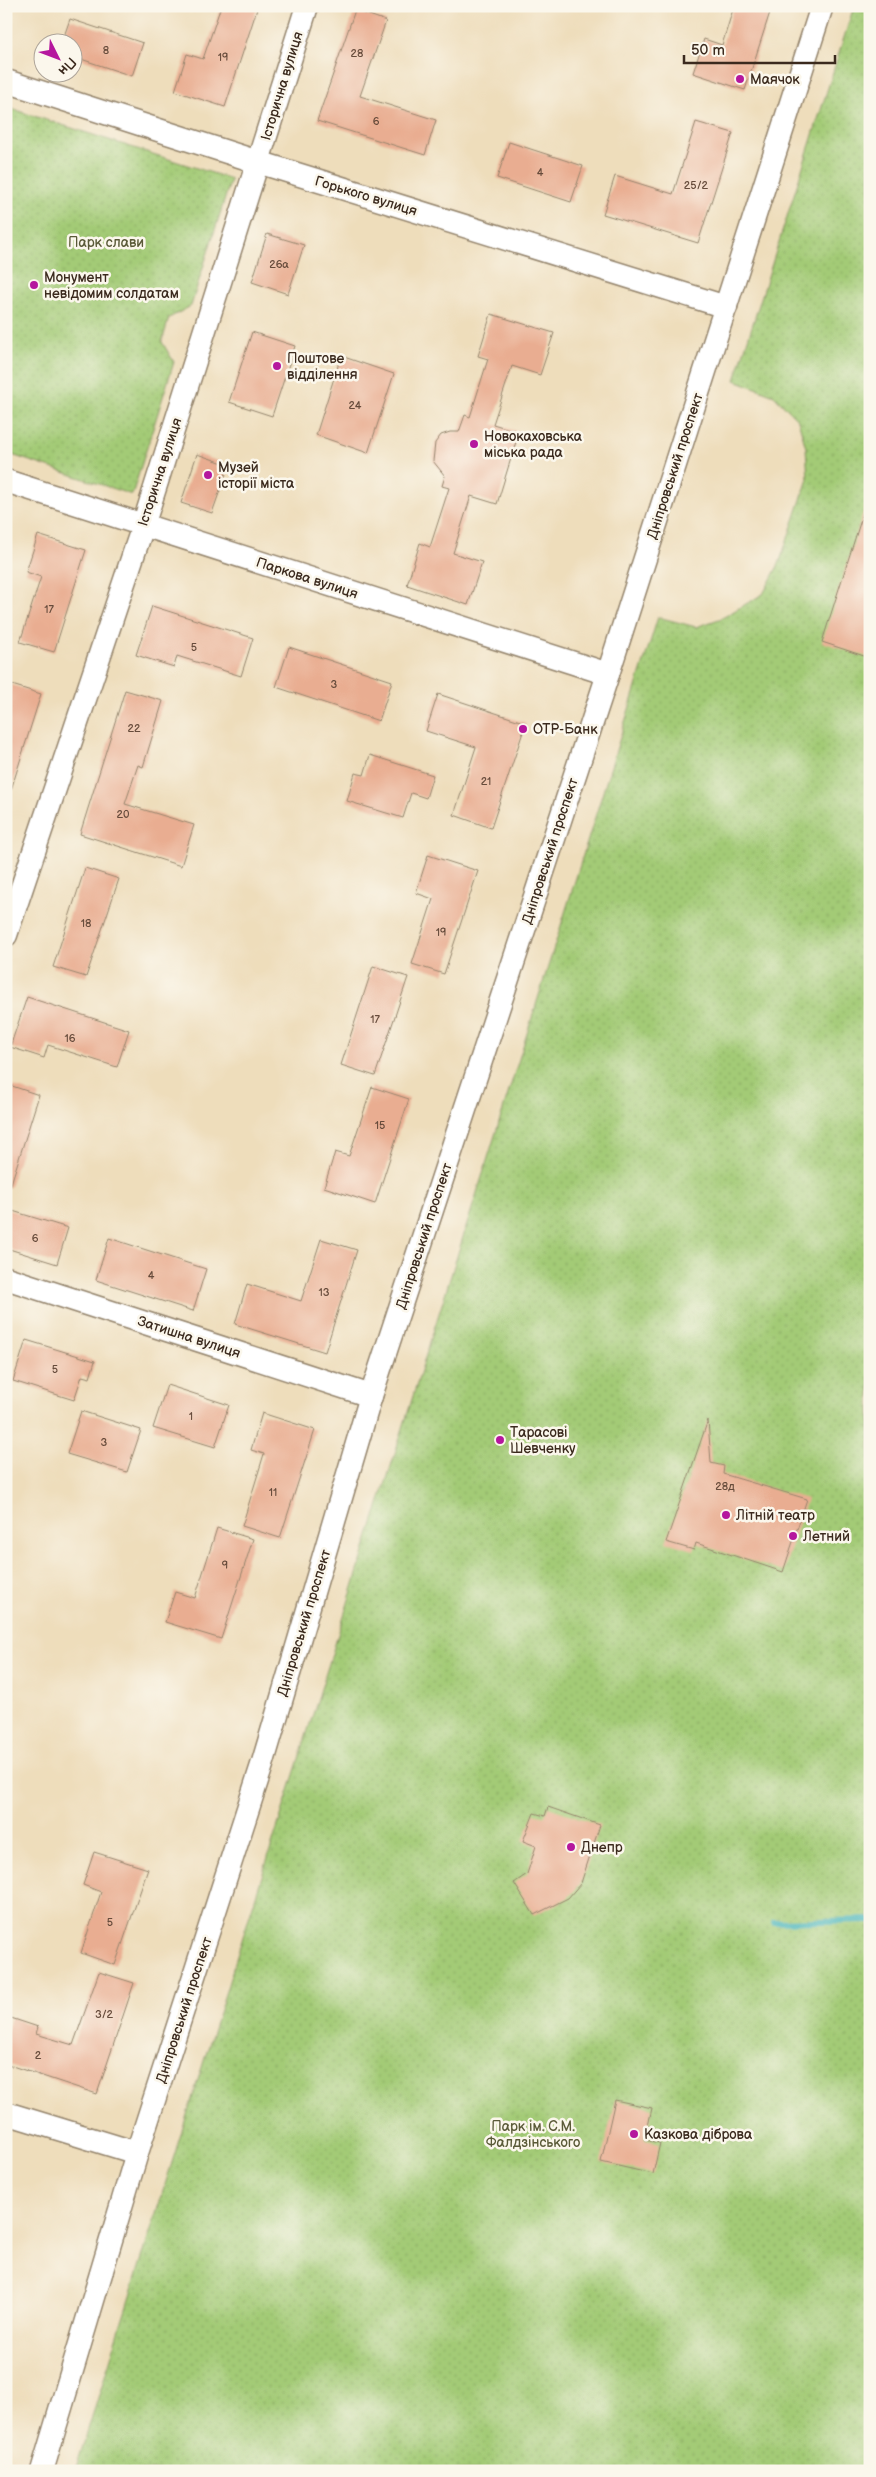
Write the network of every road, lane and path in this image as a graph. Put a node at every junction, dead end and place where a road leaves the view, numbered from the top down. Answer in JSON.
{"nodes":[{"id":1,"x":307,"y":6,"type":"edge"},
{"id":2,"x":822,"y":6,"type":"edge"},
{"id":3,"x":6,"y":81,"type":"edge"},
{"id":4,"x":258,"y":162,"type":"junction"},
{"id":5,"x":726,"y":307,"type":"junction"},
{"id":6,"x":6,"y":481,"type":"edge"},
{"id":7,"x":143,"y":526,"type":"junction"},
{"id":8,"x":608,"y":674,"type":"junction"},
{"id":9,"x":6,"y":936,"type":"edge"},
{"id":10,"x":6,"y":1278,"type":"edge"},
{"id":11,"x":371,"y":1396,"type":"junction"},
{"id":12,"x":6,"y":2113,"type":"edge"},
{"id":13,"x":137,"y":2153,"type":"junction"},
{"id":14,"x":42,"y":2471,"type":"edge"}],
"edges":[{"from":1,"to":4,"type":"street","name":"Історична вулиця"},
{"from":2,"to":5,"type":"street","name":"Дніпровський проспект"},
{"from":3,"to":4,"type":"street","name":"Горького вулиця"},
{"from":4,"to":5,"type":"street","name":"Горького вулиця"},
{"from":4,"to":7,"type":"street","name":"Історична вулиця"},
{"from":5,"to":8,"type":"street","name":"Дніпровський проспект"},
{"from":6,"to":7,"type":"street","name":"Паркова вулиця"},
{"from":7,"to":8,"type":"street","name":"Паркова вулиця"},
{"from":7,"to":9,"type":"street","name":"Історична вулиця"},
{"from":8,"to":11,"type":"street","name":"Дніпровський проспект"},
{"from":10,"to":11,"type":"street","name":"Затишна вулиця"},
{"from":11,"to":13,"type":"street","name":"Дніпровський проспект"},
{"from":12,"to":13,"type":"street"},
{"from":13,"to":14,"type":"street","name":"Дніпровський проспект"}]}
